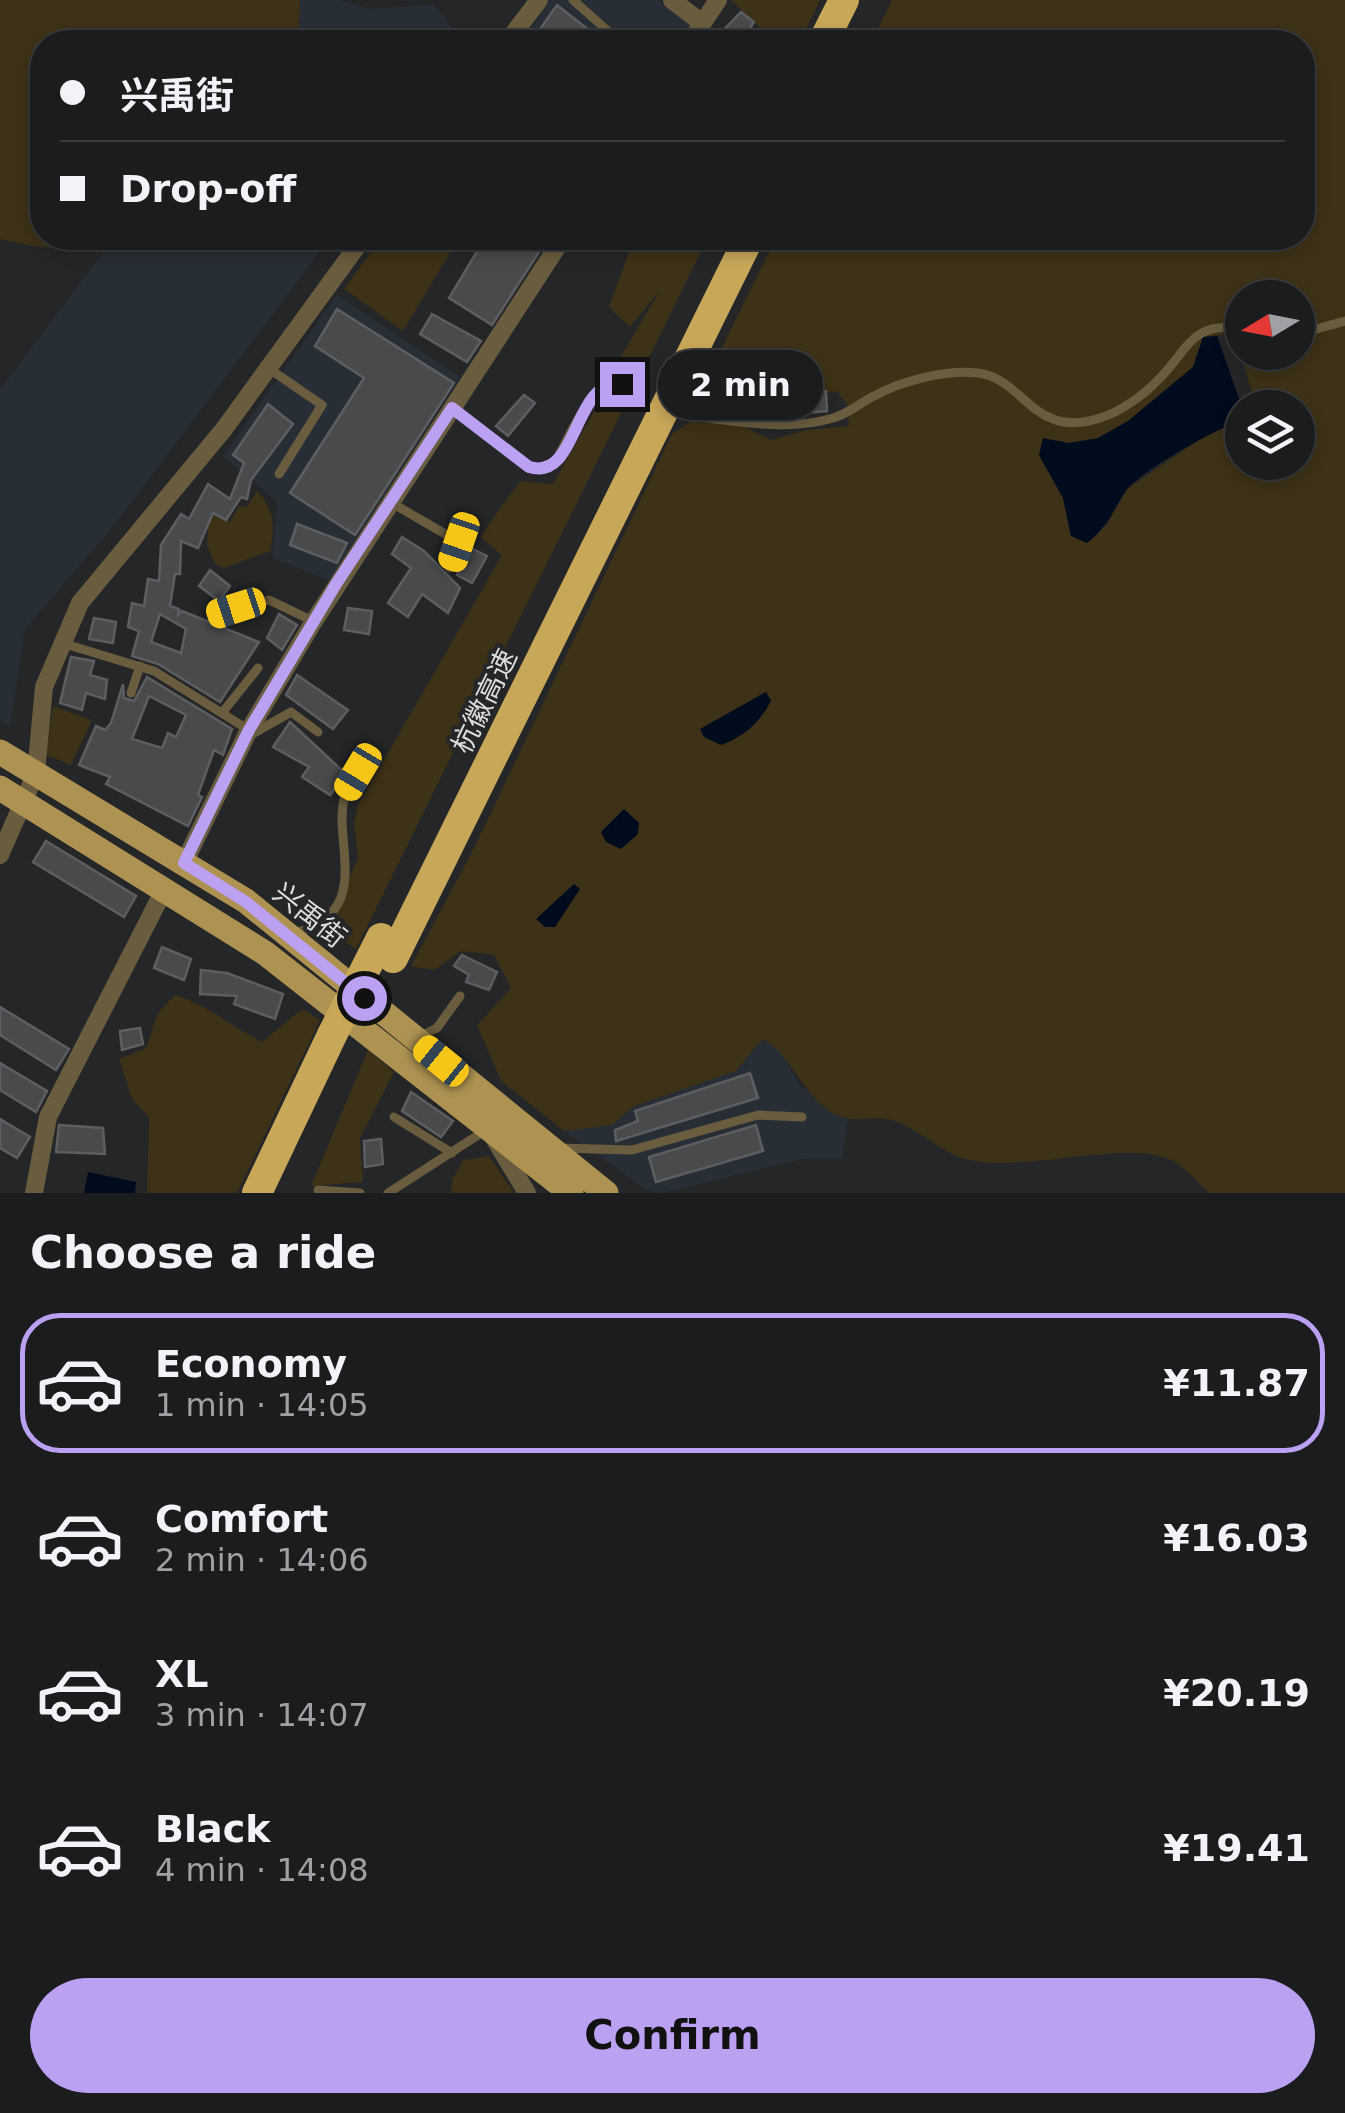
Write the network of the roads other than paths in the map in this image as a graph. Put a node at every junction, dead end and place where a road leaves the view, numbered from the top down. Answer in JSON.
{"nodes":[{"id":1,"x":538,"y":0,"type":"edge"},
{"id":2,"x":573,"y":0,"type":"edge"},
{"id":3,"x":672,"y":0,"type":"edge"},
{"id":4,"x":718,"y":0,"type":"edge"},
{"id":5,"x":844,"y":0,"type":"edge"},
{"id":6,"x":862,"y":0,"type":"edge"},
{"id":7,"x":702,"y":24,"type":"junction"},
{"id":8,"x":516,"y":30,"type":"edge"},
{"id":9,"x":607,"y":30,"type":"edge"},
{"id":10,"x":698,"y":30,"type":"edge"},
{"id":11,"x":829,"y":30,"type":"edge"},
{"id":12,"x":848,"y":30,"type":"edge"},
{"id":13,"x":354,"y":250,"type":"edge"},
{"id":14,"x":555,"y":250,"type":"edge"},
{"id":15,"x":720,"y":250,"type":"edge"},
{"id":16,"x":743,"y":250,"type":"edge"},
{"id":17,"x":1345,"y":321,"type":"edge"},
{"id":18,"x":1225,"y":327,"type":"edge"},
{"id":19,"x":1315,"y":329,"type":"edge"},
{"id":20,"x":268,"y":368,"type":"junction"},
{"id":21,"x":622,"y":384,"type":"dead end"},
{"id":22,"x":452,"y":408,"type":"junction"},
{"id":23,"x":688,"y":415,"type":"dead end"},
{"id":24,"x":279,"y":474,"type":"dead end"},
{"id":25,"x":390,"y":502,"type":"junction"},
{"id":26,"x":450,"y":568,"type":"dead end"},
{"id":27,"x":213,"y":616,"type":"dead end"},
{"id":28,"x":314,"y":622,"type":"junction"},
{"id":29,"x":60,"y":642,"type":"junction"},
{"id":30,"x":140,"y":666,"type":"junction"},
{"id":31,"x":258,"y":668,"type":"dead end"},
{"id":32,"x":132,"y":692,"type":"dead end"},
{"id":33,"x":222,"y":713,"type":"junction"},
{"id":34,"x":318,"y":732,"type":"dead end"},
{"id":35,"x":247,"y":734,"type":"junction"},
{"id":36,"x":0,"y":752,"type":"edge"},
{"id":37,"x":358,"y":772,"type":"dead end"},
{"id":38,"x":36,"y":773,"type":"junction"},
{"id":39,"x":0,"y":788,"type":"edge"},
{"id":40,"x":25,"y":804,"type":"junction"},
{"id":41,"x":0,"y":855,"type":"edge"},
{"id":42,"x":184,"y":863,"type":"junction"},
{"id":43,"x":164,"y":890,"type":"junction"},
{"id":44,"x":287,"y":935,"type":"junction"},
{"id":45,"x":387,"y":948,"type":"junction"},
{"id":46,"x":460,"y":996,"type":"dead end"},
{"id":47,"x":414,"y":1039,"type":"junction"},
{"id":48,"x":341,"y":1040,"type":"junction"},
{"id":49,"x":394,"y":1117,"type":"dead end"},
{"id":50,"x":802,"y":1118,"type":"dead end"},
{"id":51,"x":489,"y":1132,"type":"junction"},
{"id":52,"x":549,"y":1148,"type":"junction"},
{"id":53,"x":452,"y":1153,"type":"junction"},
{"id":54,"x":318,"y":1190,"type":"dead end"},
{"id":55,"x":34,"y":1193,"type":"edge"},
{"id":56,"x":256,"y":1193,"type":"edge"},
{"id":57,"x":277,"y":1193,"type":"edge"},
{"id":58,"x":360,"y":1193,"type":"edge"},
{"id":59,"x":388,"y":1193,"type":"edge"},
{"id":60,"x":528,"y":1193,"type":"edge"},
{"id":61,"x":571,"y":1193,"type":"edge"},
{"id":62,"x":606,"y":1193,"type":"edge"}],
"edges":[{"from":1,"to":8,"type":"street"},
{"from":2,"to":9,"type":"lane"},
{"from":3,"to":7,"type":"street"},
{"from":4,"to":7,"type":"street"},
{"from":5,"to":11,"type":"highway"},
{"from":6,"to":12,"type":"highway"},
{"from":7,"to":10,"type":"street"},
{"from":13,"to":20,"type":"street"},
{"from":14,"to":22,"type":"street"},
{"from":15,"to":45,"type":"highway","name":"杭徽高速"},
{"from":16,"to":45,"type":"highway","name":"杭徽高速"},
{"from":17,"to":19,"type":"lane"},
{"from":18,"to":23,"type":"lane"},
{"from":20,"to":24,"type":"lane"},
{"from":20,"to":29,"type":"street"},
{"from":21,"to":22,"type":"lane"},
{"from":22,"to":25,"type":"street"},
{"from":25,"to":26,"type":"lane"},
{"from":25,"to":28,"type":"street"},
{"from":27,"to":28,"type":"lane"},
{"from":28,"to":35,"type":"street"},
{"from":29,"to":30,"type":"lane"},
{"from":29,"to":38,"type":"street"},
{"from":30,"to":32,"type":"lane"},
{"from":30,"to":33,"type":"lane"},
{"from":31,"to":33,"type":"lane"},
{"from":33,"to":35,"type":"lane"},
{"from":34,"to":35,"type":"lane"},
{"from":35,"to":42,"type":"street"},
{"from":36,"to":38,"type":"main road","name":"兴禹街"},
{"from":37,"to":44,"type":"lane"},
{"from":38,"to":40,"type":"street"},
{"from":38,"to":42,"type":"main road","name":"兴禹街"},
{"from":39,"to":40,"type":"main road","name":"兴禹街"},
{"from":40,"to":41,"type":"street"},
{"from":40,"to":43,"type":"main road","name":"兴禹街"},
{"from":42,"to":44,"type":"main road","name":"兴禹街"},
{"from":43,"to":51,"type":"main road","name":"兴禹街"},
{"from":43,"to":55,"type":"street"},
{"from":44,"to":47,"type":"main road","name":"兴禹街"},
{"from":45,"to":48,"type":"highway","name":"杭徽高速"},
{"from":46,"to":47,"type":"lane"},
{"from":47,"to":52,"type":"main road","name":"兴禹街"},
{"from":48,"to":56,"type":"highway","name":"杭徽高速"},
{"from":48,"to":57,"type":"highway","name":"杭徽高速"},
{"from":49,"to":53,"type":"lane"},
{"from":50,"to":52,"type":"lane"},
{"from":51,"to":53,"type":"lane"},
{"from":51,"to":60,"type":"street"},
{"from":51,"to":61,"type":"main road","name":"兴禹街"},
{"from":52,"to":62,"type":"main road","name":"兴禹街"},
{"from":53,"to":59,"type":"lane"},
{"from":54,"to":58,"type":"lane"}]}
